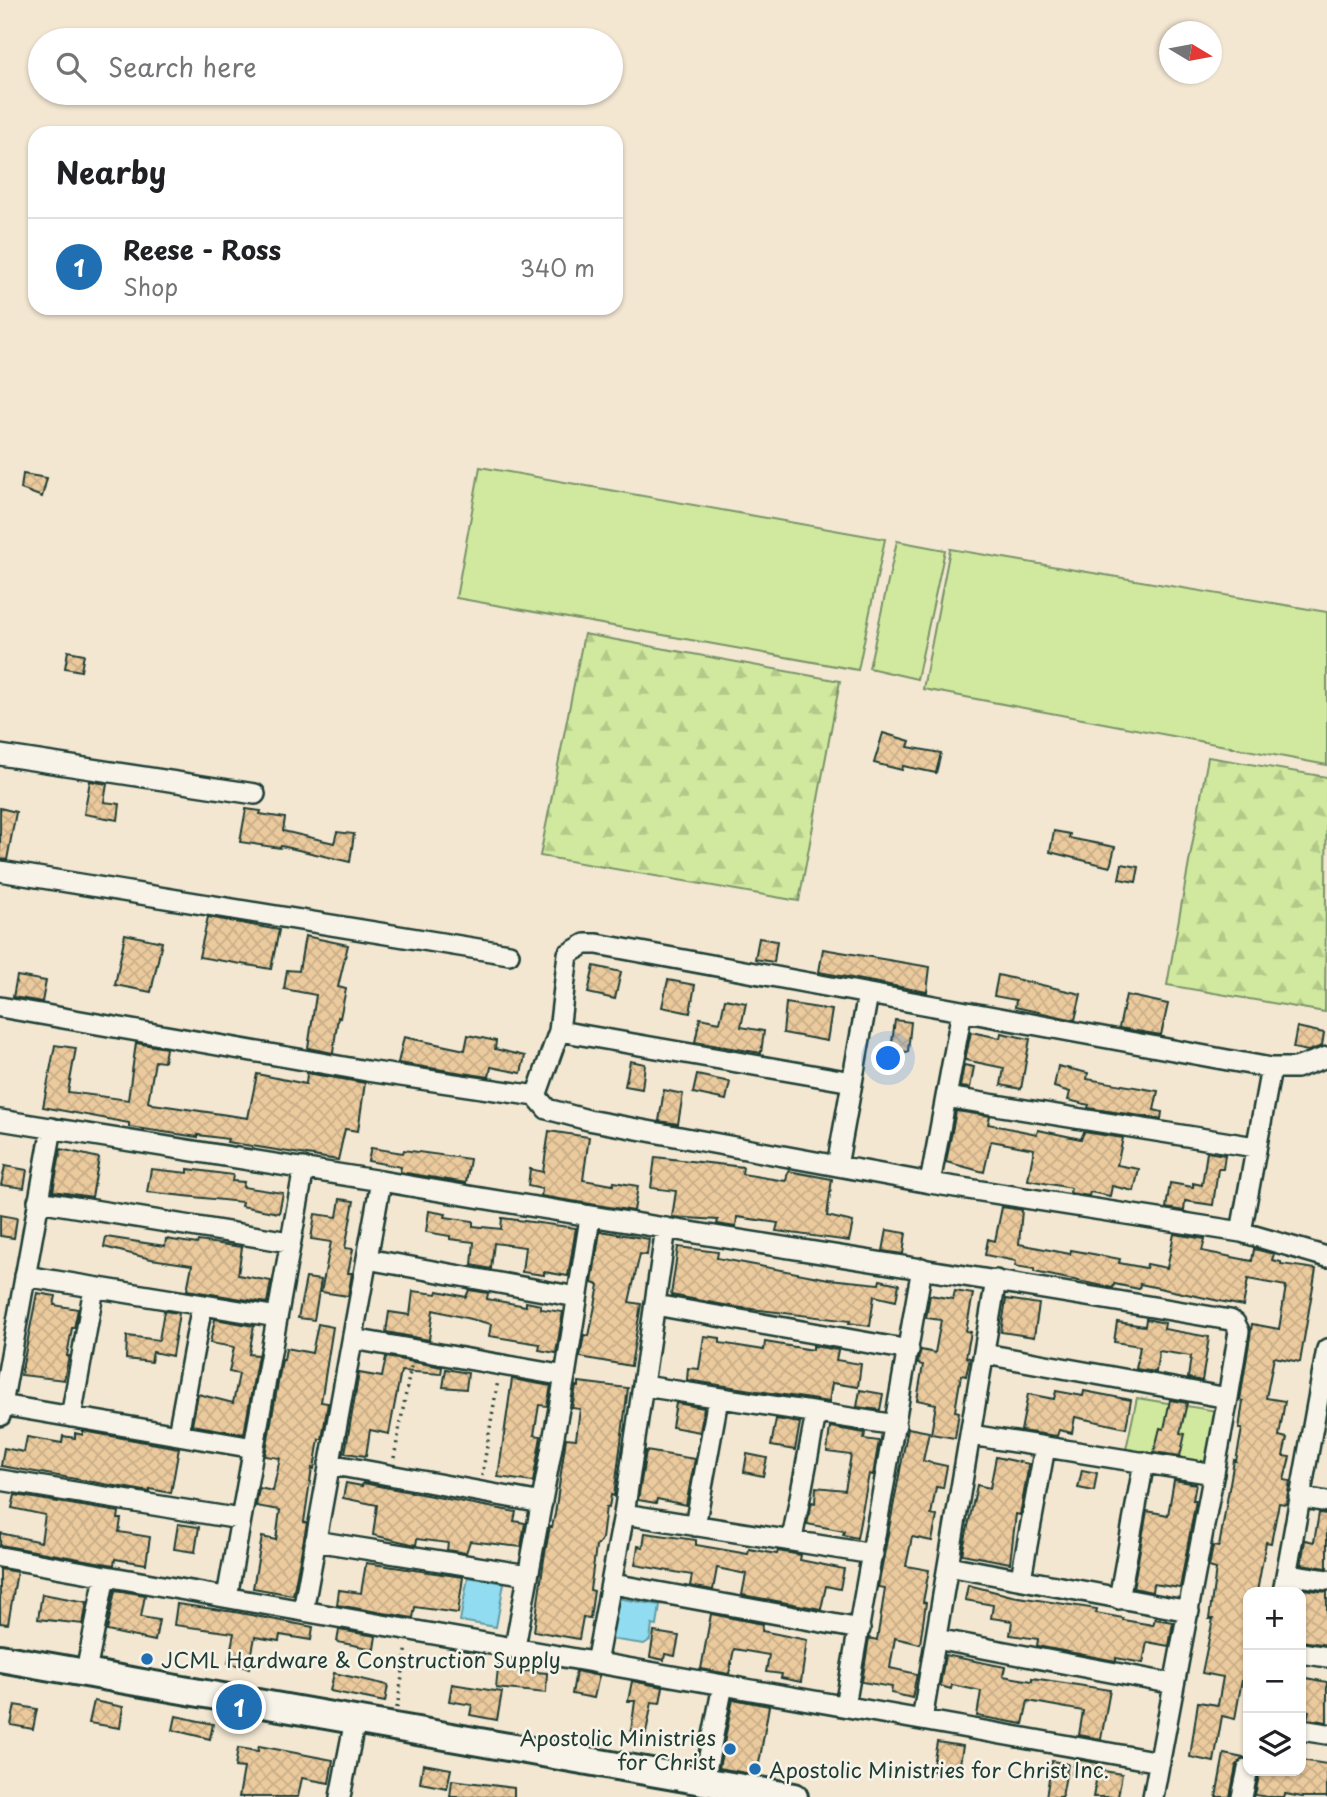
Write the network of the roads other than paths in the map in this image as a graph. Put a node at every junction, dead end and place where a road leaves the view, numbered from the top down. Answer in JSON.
{"nodes":[{"id":1,"x":0,"y":755,"type":"edge"},
{"id":2,"x":255,"y":794,"type":"dead end"},
{"id":3,"x":0,"y":872,"type":"edge"},
{"id":4,"x":509,"y":954,"type":"dead end"},
{"id":5,"x":868,"y":994,"type":"junction"},
{"id":6,"x":0,"y":1007,"type":"edge"},
{"id":7,"x":962,"y":1011,"type":"junction"},
{"id":8,"x":559,"y":1031,"type":"junction"},
{"id":9,"x":1327,"y":1057,"type":"edge"},
{"id":10,"x":1271,"y":1068,"type":"junction"},
{"id":11,"x":852,"y":1082,"type":"junction"},
{"id":12,"x":536,"y":1096,"type":"junction"},
{"id":13,"x":946,"y":1097,"type":"junction"},
{"id":14,"x":0,"y":1120,"type":"edge"},
{"id":15,"x":52,"y":1128,"type":"junction"},
{"id":16,"x":1255,"y":1147,"type":"junction"},
{"id":17,"x":837,"y":1166,"type":"junction"},
{"id":18,"x":304,"y":1168,"type":"junction"},
{"id":19,"x":381,"y":1181,"type":"junction"},
{"id":20,"x":930,"y":1182,"type":"junction"},
{"id":21,"x":38,"y":1200,"type":"junction"},
{"id":22,"x":590,"y":1217,"type":"junction"},
{"id":23,"x":666,"y":1228,"type":"junction"},
{"id":24,"x":1241,"y":1233,"type":"junction"},
{"id":25,"x":289,"y":1242,"type":"junction"},
{"id":26,"x":1327,"y":1257,"type":"edge"},
{"id":27,"x":367,"y":1259,"type":"junction"},
{"id":28,"x":922,"y":1268,"type":"junction"},
{"id":29,"x":25,"y":1276,"type":"junction"},
{"id":30,"x":996,"y":1280,"type":"junction"},
{"id":31,"x":94,"y":1287,"type":"junction"},
{"id":32,"x":577,"y":1297,"type":"junction"},
{"id":33,"x":202,"y":1305,"type":"junction"},
{"id":34,"x":655,"y":1306,"type":"junction"},
{"id":35,"x":276,"y":1317,"type":"junction"},
{"id":36,"x":353,"y":1339,"type":"junction"},
{"id":37,"x":1327,"y":1349,"type":"edge"},
{"id":38,"x":909,"y":1350,"type":"junction"},
{"id":39,"x":985,"y":1353,"type":"junction"},
{"id":40,"x":565,"y":1377,"type":"junction"},
{"id":41,"x":644,"y":1386,"type":"junction"},
{"id":42,"x":1228,"y":1398,"type":"junction"},
{"id":43,"x":718,"y":1399,"type":"junction"},
{"id":44,"x":1,"y":1410,"type":"edge"},
{"id":45,"x":816,"y":1414,"type":"junction"},
{"id":46,"x":71,"y":1416,"type":"junction"},
{"id":47,"x":1320,"y":1418,"type":"edge"},
{"id":48,"x":896,"y":1425,"type":"junction"},
{"id":49,"x":178,"y":1434,"type":"junction"},
{"id":50,"x":971,"y":1435,"type":"junction"},
{"id":51,"x":254,"y":1447,"type":"junction"},
{"id":52,"x":1045,"y":1447,"type":"junction"},
{"id":53,"x":1144,"y":1462,"type":"junction"},
{"id":54,"x":329,"y":1464,"type":"junction"},
{"id":55,"x":1214,"y":1474,"type":"junction"},
{"id":56,"x":0,"y":1480,"type":"edge"},
{"id":57,"x":1299,"y":1497,"type":"junction"},
{"id":58,"x":1327,"y":1502,"type":"edge"},
{"id":59,"x":542,"y":1503,"type":"junction"},
{"id":60,"x":624,"y":1514,"type":"junction"},
{"id":61,"x":240,"y":1519,"type":"junction"},
{"id":62,"x":695,"y":1526,"type":"junction"},
{"id":63,"x":792,"y":1539,"type":"junction"},
{"id":64,"x":315,"y":1541,"type":"junction"},
{"id":65,"x":873,"y":1554,"type":"junction"},
{"id":66,"x":0,"y":1557,"type":"edge"},
{"id":67,"x":948,"y":1566,"type":"junction"},
{"id":68,"x":528,"y":1575,"type":"junction"},
{"id":69,"x":105,"y":1576,"type":"junction"},
{"id":70,"x":1021,"y":1578,"type":"junction"},
{"id":71,"x":1327,"y":1580,"type":"edge"},
{"id":72,"x":1285,"y":1583,"type":"edge"},
{"id":73,"x":613,"y":1584,"type":"junction"},
{"id":74,"x":227,"y":1597,"type":"junction"},
{"id":75,"x":1119,"y":1599,"type":"junction"},
{"id":76,"x":303,"y":1611,"type":"junction"},
{"id":77,"x":1189,"y":1611,"type":"junction"},
{"id":78,"x":860,"y":1629,"type":"junction"},
{"id":79,"x":936,"y":1639,"type":"junction"},
{"id":80,"x":515,"y":1647,"type":"junction"},
{"id":81,"x":1306,"y":1654,"type":"edge"},
{"id":82,"x":1327,"y":1657,"type":"edge"},
{"id":83,"x":0,"y":1658,"type":"edge"},
{"id":84,"x":596,"y":1663,"type":"junction"},
{"id":85,"x":86,"y":1672,"type":"junction"},
{"id":86,"x":1174,"y":1684,"type":"junction"},
{"id":87,"x":723,"y":1685,"type":"junction"},
{"id":88,"x":845,"y":1706,"type":"junction"},
{"id":89,"x":355,"y":1720,"type":"junction"},
{"id":90,"x":922,"y":1720,"type":"junction"},
{"id":91,"x":1306,"y":1731,"type":"edge"},
{"id":92,"x":1327,"y":1734,"type":"edge"},
{"id":93,"x":1160,"y":1762,"type":"junction"},
{"id":94,"x":1248,"y":1776,"type":"edge"},
{"id":95,"x":704,"y":1781,"type":"junction"},
{"id":96,"x":736,"y":1792,"type":"edge"},
{"id":97,"x":1248,"y":1796,"type":"edge"},
{"id":98,"x":340,"y":1797,"type":"edge"},
{"id":99,"x":794,"y":1797,"type":"edge"},
{"id":100,"x":1153,"y":1797,"type":"edge"}],
"edges":[{"from":1,"to":2,"type":"street"},
{"from":3,"to":4,"type":"street"},
{"from":5,"to":7,"type":"street"},
{"from":5,"to":8,"type":"street"},
{"from":5,"to":11,"type":"street"},
{"from":6,"to":12,"type":"street"},
{"from":7,"to":10,"type":"street"},
{"from":7,"to":13,"type":"street"},
{"from":8,"to":11,"type":"street"},
{"from":8,"to":12,"type":"street"},
{"from":9,"to":10,"type":"street"},
{"from":10,"to":16,"type":"street"},
{"from":11,"to":17,"type":"street"},
{"from":12,"to":17,"type":"street"},
{"from":13,"to":16,"type":"street"},
{"from":13,"to":20,"type":"street"},
{"from":14,"to":15,"type":"street"},
{"from":15,"to":18,"type":"street"},
{"from":15,"to":21,"type":"street"},
{"from":16,"to":24,"type":"street"},
{"from":17,"to":20,"type":"street"},
{"from":18,"to":19,"type":"street"},
{"from":18,"to":25,"type":"street"},
{"from":19,"to":22,"type":"street"},
{"from":19,"to":27,"type":"street"},
{"from":20,"to":24,"type":"street"},
{"from":21,"to":25,"type":"street"},
{"from":21,"to":29,"type":"street"},
{"from":22,"to":23,"type":"street"},
{"from":22,"to":32,"type":"street"},
{"from":23,"to":28,"type":"street"},
{"from":23,"to":34,"type":"street"},
{"from":24,"to":26,"type":"street"},
{"from":25,"to":35,"type":"street"},
{"from":27,"to":32,"type":"street"},
{"from":27,"to":36,"type":"street"},
{"from":28,"to":30,"type":"street"},
{"from":28,"to":38,"type":"street"},
{"from":29,"to":31,"type":"street"},
{"from":29,"to":44,"type":"street"},
{"from":30,"to":39,"type":"street"},
{"from":30,"to":42,"type":"street"},
{"from":31,"to":33,"type":"street"},
{"from":31,"to":46,"type":"street"},
{"from":32,"to":40,"type":"street"},
{"from":33,"to":35,"type":"street"},
{"from":33,"to":49,"type":"street"},
{"from":34,"to":38,"type":"street"},
{"from":34,"to":41,"type":"street"},
{"from":35,"to":51,"type":"street"},
{"from":36,"to":40,"type":"street"},
{"from":36,"to":54,"type":"street"},
{"from":37,"to":47,"type":"street"},
{"from":38,"to":48,"type":"street"},
{"from":39,"to":42,"type":"street"},
{"from":39,"to":50,"type":"street"},
{"from":40,"to":59,"type":"street"},
{"from":41,"to":43,"type":"street"},
{"from":41,"to":60,"type":"street"},
{"from":42,"to":55,"type":"street"},
{"from":43,"to":45,"type":"street"},
{"from":43,"to":62,"type":"street"},
{"from":44,"to":46,"type":"street"},
{"from":45,"to":48,"type":"street"},
{"from":45,"to":63,"type":"street"},
{"from":46,"to":49,"type":"street"},
{"from":47,"to":57,"type":"street"},
{"from":48,"to":65,"type":"street"},
{"from":49,"to":51,"type":"street"},
{"from":50,"to":52,"type":"street"},
{"from":50,"to":67,"type":"street"},
{"from":51,"to":61,"type":"street"},
{"from":52,"to":53,"type":"street"},
{"from":52,"to":70,"type":"street"},
{"from":53,"to":55,"type":"street"},
{"from":53,"to":75,"type":"street"},
{"from":54,"to":59,"type":"street"},
{"from":54,"to":64,"type":"street"},
{"from":55,"to":77,"type":"street"},
{"from":56,"to":61,"type":"street"},
{"from":57,"to":58,"type":"street"},
{"from":57,"to":72,"type":"street"},
{"from":59,"to":68,"type":"street"},
{"from":60,"to":62,"type":"street"},
{"from":60,"to":73,"type":"street"},
{"from":61,"to":74,"type":"street"},
{"from":62,"to":63,"type":"street"},
{"from":63,"to":65,"type":"street"},
{"from":64,"to":68,"type":"street"},
{"from":64,"to":76,"type":"street"},
{"from":65,"to":78,"type":"street"},
{"from":66,"to":69,"type":"street"},
{"from":67,"to":70,"type":"street"},
{"from":67,"to":79,"type":"street"},
{"from":68,"to":80,"type":"street"},
{"from":69,"to":74,"type":"street"},
{"from":69,"to":85,"type":"street"},
{"from":70,"to":75,"type":"street"},
{"from":71,"to":72,"type":"street"},
{"from":73,"to":78,"type":"street"},
{"from":73,"to":84,"type":"street"},
{"from":74,"to":76,"type":"street"},
{"from":75,"to":77,"type":"street"},
{"from":76,"to":80,"type":"street"},
{"from":77,"to":86,"type":"street"},
{"from":78,"to":88,"type":"street"},
{"from":79,"to":86,"type":"street"},
{"from":79,"to":90,"type":"street"},
{"from":80,"to":84,"type":"street"},
{"from":81,"to":82,"type":"street"},
{"from":83,"to":85,"type":"main road"},
{"from":84,"to":87,"type":"street"},
{"from":85,"to":89,"type":"main road"},
{"from":86,"to":93,"type":"street"},
{"from":87,"to":88,"type":"street"},
{"from":87,"to":95,"type":"street"},
{"from":88,"to":90,"type":"street"},
{"from":89,"to":95,"type":"main road"},
{"from":89,"to":98,"type":"street"},
{"from":90,"to":93,"type":"street"},
{"from":91,"to":92,"type":"street"},
{"from":93,"to":100,"type":"street"},
{"from":94,"to":97,"type":"street"},
{"from":95,"to":96,"type":"main road"},
{"from":96,"to":99,"type":"main road"}]}
